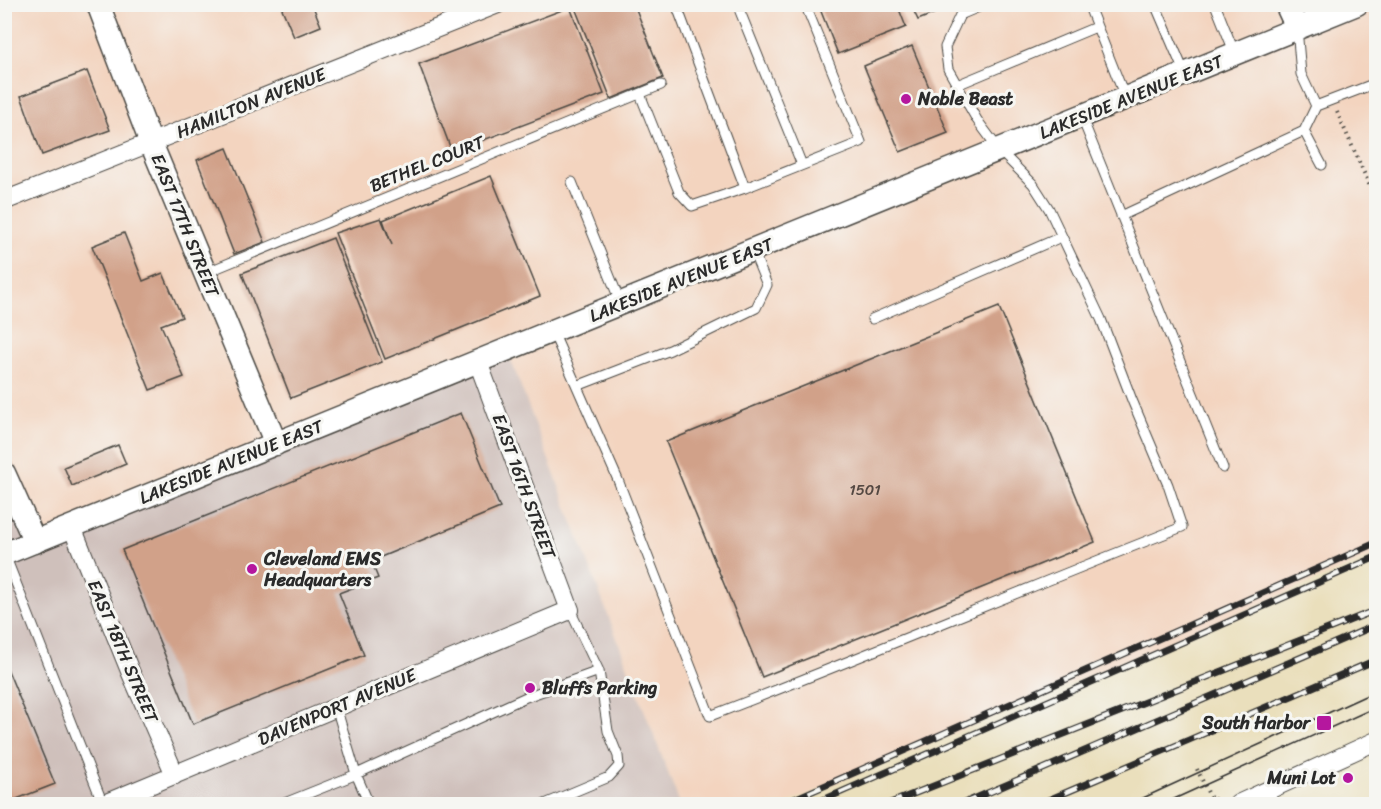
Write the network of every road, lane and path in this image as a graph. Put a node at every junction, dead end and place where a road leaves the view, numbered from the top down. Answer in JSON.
{"nodes":[{"id":1,"x":498,"y":4,"type":"edge"},
{"id":2,"x":676,"y":4,"type":"edge"},
{"id":3,"x":737,"y":4,"type":"edge"},
{"id":4,"x":805,"y":4,"type":"edge"},
{"id":5,"x":986,"y":4,"type":"edge"},
{"id":6,"x":1088,"y":4,"type":"edge"},
{"id":7,"x":1155,"y":4,"type":"edge"},
{"id":8,"x":1215,"y":4,"type":"edge"},
{"id":9,"x":1286,"y":4,"type":"edge"},
{"id":10,"x":1357,"y":4,"type":"edge"},
{"id":11,"x":100,"y":5,"type":"edge"},
{"id":12,"x":1096,"y":27,"type":"junction"},
{"id":13,"x":1297,"y":28,"type":"junction"},
{"id":14,"x":1235,"y":54,"type":"junction"},
{"id":15,"x":1185,"y":75,"type":"junction"},
{"id":16,"x":1377,"y":83,"type":"edge"},
{"id":17,"x":661,"y":85,"type":"dead end"},
{"id":18,"x":957,"y":85,"type":"junction"},
{"id":19,"x":640,"y":94,"type":"junction"},
{"id":20,"x":1126,"y":100,"type":"junction"},
{"id":21,"x":1316,"y":106,"type":"junction"},
{"id":22,"x":1335,"y":108,"type":"dead end"},
{"id":23,"x":1082,"y":118,"type":"junction"},
{"id":24,"x":1304,"y":131,"type":"junction"},
{"id":25,"x":151,"y":143,"type":"junction"},
{"id":26,"x":1000,"y":151,"type":"junction"},
{"id":27,"x":802,"y":165,"type":"junction"},
{"id":28,"x":1322,"y":165,"type":"dead end"},
{"id":29,"x":572,"y":182,"type":"dead end"},
{"id":30,"x":745,"y":189,"type":"junction"},
{"id":31,"x":1377,"y":200,"type":"edge"},
{"id":32,"x":4,"y":201,"type":"edge"},
{"id":33,"x":1121,"y":216,"type":"junction"},
{"id":34,"x":1061,"y":237,"type":"junction"},
{"id":35,"x":753,"y":251,"type":"junction"},
{"id":36,"x":205,"y":273,"type":"junction"},
{"id":37,"x":621,"y":304,"type":"junction"},
{"id":38,"x":872,"y":319,"type":"dead end"},
{"id":39,"x":553,"y":332,"type":"junction"},
{"id":40,"x":478,"y":362,"type":"junction"},
{"id":41,"x":577,"y":386,"type":"junction"},
{"id":42,"x":276,"y":444,"type":"junction"},
{"id":43,"x":1223,"y":468,"type":"dead end"},
{"id":44,"x":4,"y":473,"type":"edge"},
{"id":45,"x":72,"y":527,"type":"junction"},
{"id":46,"x":34,"y":542,"type":"junction"},
{"id":47,"x":4,"y":555,"type":"edge"},
{"id":48,"x":570,"y":610,"type":"junction"},
{"id":49,"x":599,"y":671,"type":"junction"},
{"id":50,"x":336,"y":708,"type":"junction"},
{"id":51,"x":1377,"y":741,"type":"edge"},
{"id":52,"x":1197,"y":769,"type":"dead end"},
{"id":53,"x":356,"y":774,"type":"junction"},
{"id":54,"x":175,"y":775,"type":"junction"},
{"id":55,"x":1231,"y":803,"type":"edge"},
{"id":56,"x":103,"y":804,"type":"edge"},
{"id":57,"x":282,"y":804,"type":"edge"},
{"id":58,"x":369,"y":804,"type":"edge"},
{"id":59,"x":545,"y":804,"type":"edge"}],
"edges":[{"from":1,"to":25,"type":"street","name":"HAMILTON AVENUE"},
{"from":2,"to":30,"type":"lane"},
{"from":3,"to":27,"type":"lane"},
{"from":4,"to":27,"type":"lane"},
{"from":5,"to":18,"type":"lane"},
{"from":6,"to":12,"type":"lane"},
{"from":7,"to":15,"type":"lane"},
{"from":8,"to":14,"type":"lane"},
{"from":9,"to":13,"type":"street"},
{"from":10,"to":13,"type":"street","name":"LAKESIDE AVENUE EAST"},
{"from":11,"to":25,"type":"street","name":"EAST 17TH STREET"},
{"from":12,"to":18,"type":"lane"},
{"from":12,"to":20,"type":"lane"},
{"from":13,"to":14,"type":"street","name":"LAKESIDE AVENUE EAST"},
{"from":13,"to":21,"type":"lane"},
{"from":14,"to":15,"type":"street","name":"LAKESIDE AVENUE EAST"},
{"from":15,"to":20,"type":"street","name":"LAKESIDE AVENUE EAST"},
{"from":16,"to":21,"type":"lane"},
{"from":17,"to":19,"type":"lane","name":"BETHEL COURT"},
{"from":18,"to":26,"type":"lane"},
{"from":19,"to":30,"type":"lane"},
{"from":19,"to":36,"type":"lane","name":"BETHEL COURT"},
{"from":20,"to":23,"type":"street","name":"LAKESIDE AVENUE EAST"},
{"from":21,"to":24,"type":"lane"},
{"from":22,"to":31,"type":"path"},
{"from":23,"to":26,"type":"street","name":"LAKESIDE AVENUE EAST"},
{"from":23,"to":33,"type":"lane"},
{"from":24,"to":28,"type":"lane"},
{"from":24,"to":33,"type":"lane"},
{"from":25,"to":32,"type":"street","name":"HAMILTON AVENUE"},
{"from":25,"to":36,"type":"street","name":"EAST 17TH STREET"},
{"from":26,"to":34,"type":"lane"},
{"from":26,"to":35,"type":"street","name":"LAKESIDE AVENUE EAST"},
{"from":27,"to":30,"type":"lane"},
{"from":29,"to":37,"type":"lane"},
{"from":33,"to":43,"type":"lane"},
{"from":34,"to":38,"type":"lane"},
{"from":34,"to":41,"type":"lane"},
{"from":35,"to":37,"type":"street","name":"LAKESIDE AVENUE EAST"},
{"from":35,"to":41,"type":"lane"},
{"from":36,"to":42,"type":"street","name":"EAST 17TH STREET"},
{"from":37,"to":39,"type":"street","name":"LAKESIDE AVENUE EAST"},
{"from":39,"to":40,"type":"street","name":"LAKESIDE AVENUE EAST"},
{"from":39,"to":41,"type":"lane"},
{"from":40,"to":42,"type":"street","name":"LAKESIDE AVENUE EAST"},
{"from":40,"to":48,"type":"street","name":"EAST 16TH STREET"},
{"from":42,"to":45,"type":"street","name":"LAKESIDE AVENUE EAST"},
{"from":44,"to":46,"type":"street"},
{"from":45,"to":46,"type":"street","name":"LAKESIDE AVENUE EAST"},
{"from":45,"to":54,"type":"street","name":"EAST 18TH STREET"},
{"from":46,"to":47,"type":"street","name":"LAKESIDE AVENUE EAST"},
{"from":47,"to":56,"type":"lane"},
{"from":48,"to":49,"type":"lane"},
{"from":48,"to":50,"type":"street","name":"DAVENPORT AVENUE"},
{"from":49,"to":53,"type":"lane"},
{"from":49,"to":59,"type":"lane"},
{"from":50,"to":53,"type":"lane"},
{"from":50,"to":54,"type":"street","name":"DAVENPORT AVENUE"},
{"from":51,"to":55,"type":"street"},
{"from":52,"to":55,"type":"path"},
{"from":53,"to":57,"type":"lane"},
{"from":53,"to":58,"type":"lane"},
{"from":54,"to":56,"type":"street","name":"DAVENPORT AVENUE"}]}
